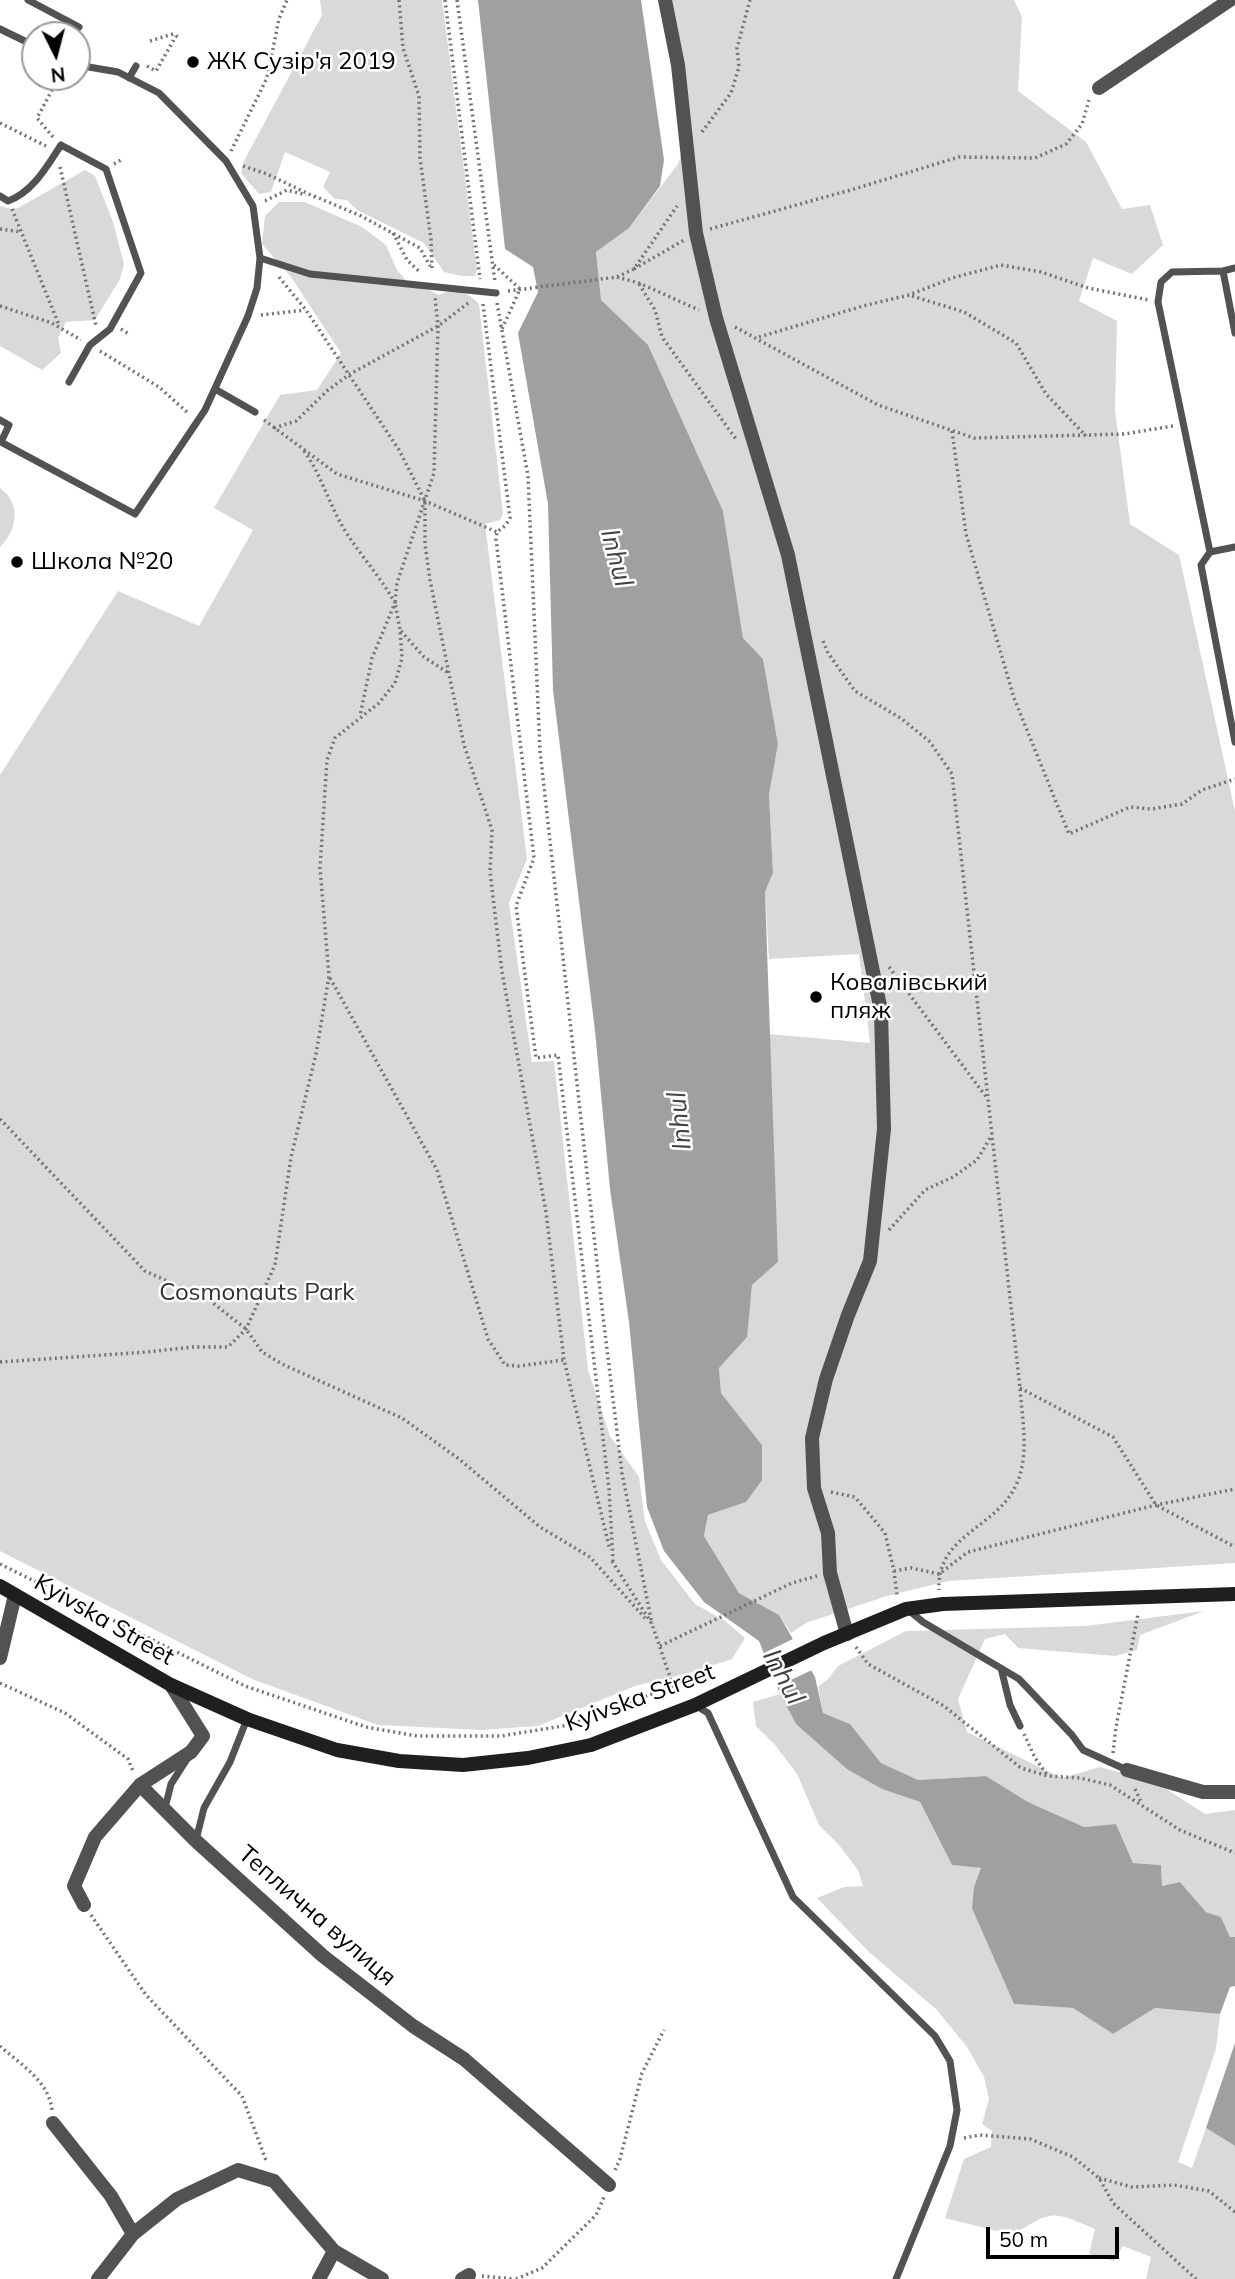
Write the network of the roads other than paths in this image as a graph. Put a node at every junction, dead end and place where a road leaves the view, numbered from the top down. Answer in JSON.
{"nodes":[{"id":1,"x":28,"y":0,"type":"edge"},
{"id":2,"x":665,"y":0,"type":"edge"},
{"id":3,"x":1230,"y":0,"type":"edge"},
{"id":4,"x":68,"y":21,"type":"edge"},
{"id":5,"x":0,"y":29,"type":"edge"},
{"id":6,"x":21,"y":39,"type":"edge"},
{"id":7,"x":136,"y":66,"type":"dead end"},
{"id":8,"x":91,"y":67,"type":"edge"},
{"id":9,"x":129,"y":78,"type":"junction"},
{"id":10,"x":1099,"y":88,"type":"road end"},
{"id":11,"x":0,"y":196,"type":"edge"},
{"id":12,"x":260,"y":258,"type":"junction"},
{"id":13,"x":1235,"y":268,"type":"edge"},
{"id":14,"x":1223,"y":271,"type":"junction"},
{"id":15,"x":496,"y":293,"type":"road end"},
{"id":16,"x":1235,"y":333,"type":"edge"},
{"id":17,"x":69,"y":382,"type":"dead end"},
{"id":18,"x":215,"y":389,"type":"junction"},
{"id":19,"x":255,"y":412,"type":"road end"},
{"id":20,"x":0,"y":420,"type":"edge"},
{"id":21,"x":1235,"y":547,"type":"edge"},
{"id":22,"x":1210,"y":552,"type":"junction"},
{"id":23,"x":1235,"y":741,"type":"edge"},
{"id":24,"x":0,"y":1586,"type":"edge"},
{"id":25,"x":1235,"y":1594,"type":"edge"},
{"id":26,"x":15,"y":1595,"type":"junction"},
{"id":27,"x":906,"y":1609,"type":"junction"},
{"id":28,"x":847,"y":1633,"type":"junction"},
{"id":29,"x":0,"y":1658,"type":"edge"},
{"id":30,"x":1000,"y":1668,"type":"junction"},
{"id":31,"x":172,"y":1685,"type":"junction"},
{"id":32,"x":695,"y":1705,"type":"junction"},
{"id":33,"x":247,"y":1719,"type":"junction"},
{"id":34,"x":1020,"y":1726,"type":"road end"},
{"id":35,"x":191,"y":1752,"type":"junction"},
{"id":36,"x":1127,"y":1770,"type":"joint"},
{"id":37,"x":140,"y":1785,"type":"junction"},
{"id":38,"x":1235,"y":1792,"type":"edge"},
{"id":39,"x":165,"y":1808,"type":"junction"},
{"id":40,"x":196,"y":1841,"type":"junction"},
{"id":41,"x":84,"y":1905,"type":"road end"},
{"id":42,"x":53,"y":2123,"type":"road end"},
{"id":43,"x":609,"y":2185,"type":"dead end"},
{"id":44,"x":133,"y":2234,"type":"junction"},
{"id":45,"x":334,"y":2251,"type":"junction"},
{"id":46,"x":98,"y":2279,"type":"edge"},
{"id":47,"x":319,"y":2279,"type":"edge"},
{"id":48,"x":382,"y":2279,"type":"edge"},
{"id":49,"x":896,"y":2279,"type":"edge"}],
"edges":[{"from":1,"to":4,"type":"lane"},
{"from":2,"to":28,"type":"street"},
{"from":3,"to":10,"type":"street"},
{"from":5,"to":6,"type":"lane"},
{"from":7,"to":9,"type":"lane"},
{"from":8,"to":9,"type":"lane"},
{"from":9,"to":12,"type":"lane"},
{"from":11,"to":17,"type":"lane"},
{"from":12,"to":15,"type":"lane"},
{"from":12,"to":18,"type":"lane"},
{"from":13,"to":14,"type":"lane"},
{"from":14,"to":16,"type":"lane"},
{"from":14,"to":22,"type":"lane"},
{"from":18,"to":19,"type":"lane"},
{"from":18,"to":20,"type":"lane"},
{"from":21,"to":22,"type":"lane"},
{"from":22,"to":23,"type":"lane"},
{"from":24,"to":26,"type":"street","name":"Kyivska Street"},
{"from":25,"to":27,"type":"street","name":"Kyivska Street"},
{"from":26,"to":29,"type":"street"},
{"from":26,"to":31,"type":"street","name":"Kyivska Street"},
{"from":27,"to":28,"type":"street","name":"Kyivska Street"},
{"from":27,"to":30,"type":"lane"},
{"from":28,"to":32,"type":"street","name":"Kyivska Street"},
{"from":30,"to":34,"type":"lane"},
{"from":30,"to":36,"type":"lane"},
{"from":31,"to":33,"type":"street","name":"Kyivska Street"},
{"from":31,"to":35,"type":"street"},
{"from":32,"to":33,"type":"street","name":"Kyivska Street"},
{"from":32,"to":49,"type":"lane"},
{"from":33,"to":40,"type":"lane"},
{"from":35,"to":37,"type":"street"},
{"from":35,"to":39,"type":"lane"},
{"from":36,"to":38,"type":"street"},
{"from":37,"to":39,"type":"street","name":"Теплична вулиця"},
{"from":37,"to":41,"type":"street"},
{"from":39,"to":40,"type":"street","name":"Теплична вулиця"},
{"from":40,"to":43,"type":"street","name":"Теплична вулиця"},
{"from":42,"to":44,"type":"street"},
{"from":44,"to":45,"type":"street"},
{"from":44,"to":46,"type":"street"},
{"from":45,"to":47,"type":"street"},
{"from":45,"to":48,"type":"street"}]}
